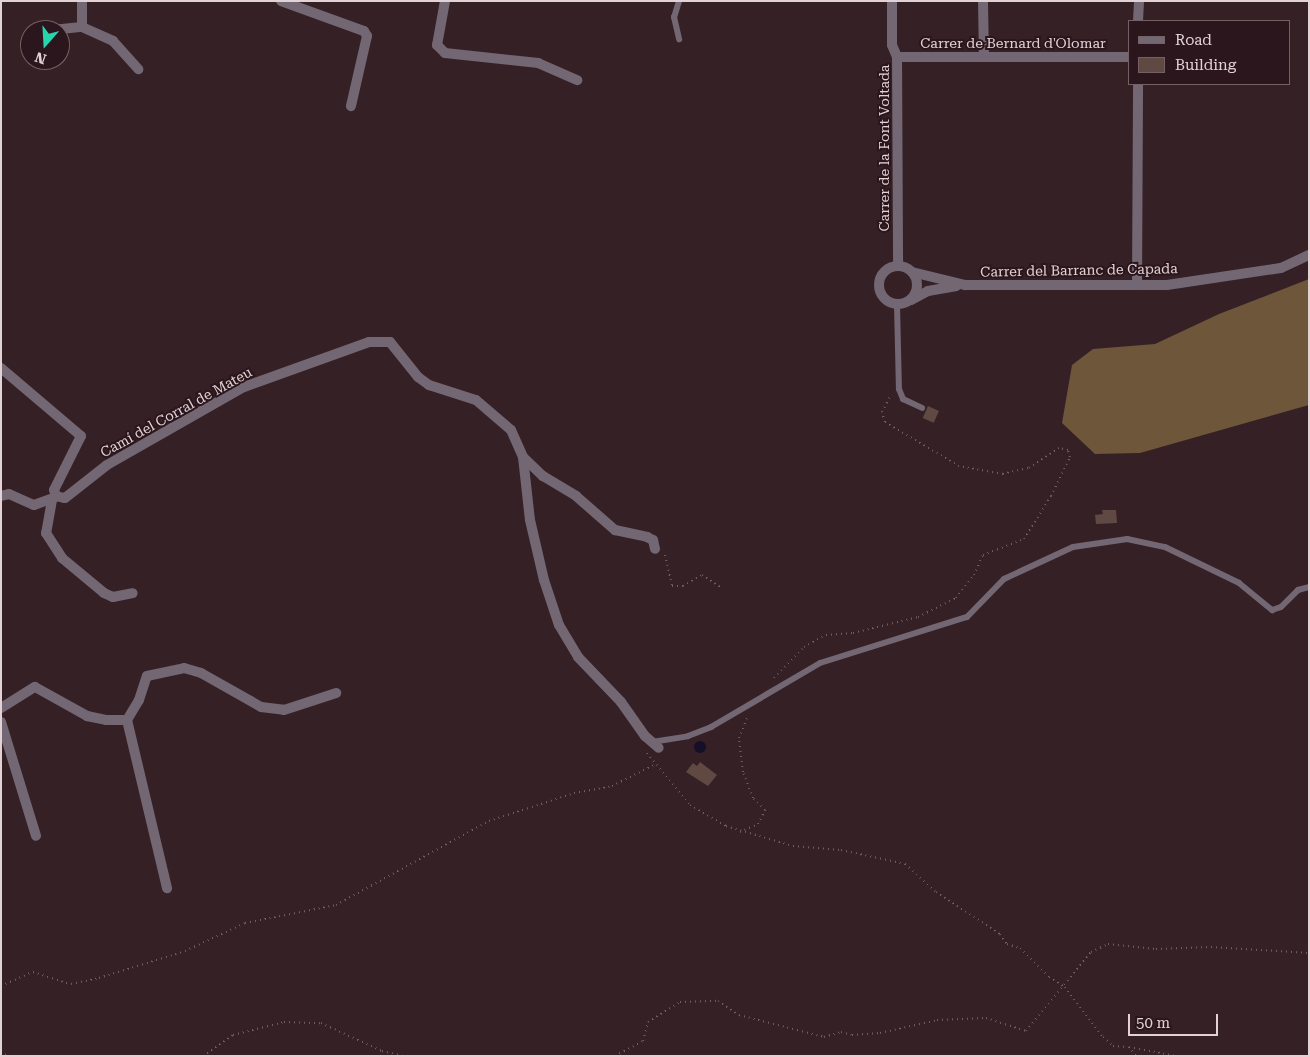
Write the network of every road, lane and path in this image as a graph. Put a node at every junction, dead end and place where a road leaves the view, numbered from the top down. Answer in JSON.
{"nodes":[{"id":1,"x":82,"y":1,"type":"edge"},
{"id":2,"x":281,"y":1,"type":"edge"},
{"id":3,"x":445,"y":1,"type":"edge"},
{"id":4,"x":679,"y":1,"type":"edge"},
{"id":5,"x":892,"y":1,"type":"edge"},
{"id":6,"x":983,"y":1,"type":"edge"},
{"id":7,"x":1139,"y":1,"type":"edge"},
{"id":8,"x":1138,"y":20,"type":"edge"},
{"id":9,"x":82,"y":27,"type":"junction"},
{"id":10,"x":70,"y":28,"type":"edge"},
{"id":11,"x":679,"y":39,"type":"dead end"},
{"id":12,"x":897,"y":57,"type":"junction"},
{"id":13,"x":984,"y":57,"type":"junction"},
{"id":14,"x":1128,"y":57,"type":"edge"},
{"id":15,"x":138,"y":68,"type":"dead end"},
{"id":16,"x":577,"y":80,"type":"dead end"},
{"id":17,"x":1138,"y":85,"type":"edge"},
{"id":18,"x":352,"y":106,"type":"dead end"},
{"id":19,"x":1309,"y":254,"type":"edge"},
{"id":20,"x":898,"y":266,"type":"junction"},
{"id":21,"x":912,"y":272,"type":"junction"},
{"id":22,"x":965,"y":285,"type":"junction"},
{"id":23,"x":1137,"y":285,"type":"junction"},
{"id":24,"x":910,"y":300,"type":"junction"},
{"id":25,"x":897,"y":304,"type":"junction"},
{"id":26,"x":1,"y":368,"type":"edge"},
{"id":27,"x":899,"y":389,"type":"junction"},
{"id":28,"x":922,"y":408,"type":"dead end"},
{"id":29,"x":523,"y":456,"type":"junction"},
{"id":30,"x":1,"y":496,"type":"edge"},
{"id":31,"x":54,"y":498,"type":"junction"},
{"id":32,"x":654,"y":545,"type":"joint"},
{"id":33,"x":1309,"y":587,"type":"edge"},
{"id":34,"x":722,"y":588,"type":"dead end"},
{"id":35,"x":133,"y":593,"type":"dead end"},
{"id":36,"x":768,"y":684,"type":"dead end"},
{"id":37,"x":336,"y":693,"type":"dead end"},
{"id":38,"x":751,"y":705,"type":"junction"},
{"id":39,"x":1,"y":708,"type":"edge"},
{"id":40,"x":127,"y":720,"type":"junction"},
{"id":41,"x":1,"y":722,"type":"edge"},
{"id":42,"x":652,"y":742,"type":"junction"},
{"id":43,"x":656,"y":764,"type":"junction"},
{"id":44,"x":740,"y":832,"type":"junction"},
{"id":45,"x":36,"y":836,"type":"dead end"},
{"id":46,"x":167,"y":888,"type":"dead end"},
{"id":47,"x":1309,"y":953,"type":"edge"},
{"id":48,"x":1,"y":986,"type":"edge"},
{"id":49,"x":1065,"y":987,"type":"junction"},
{"id":50,"x":1128,"y":1047,"type":"junction"},
{"id":51,"x":1,"y":1050,"type":"edge"},
{"id":52,"x":7,"y":1056,"type":"edge"},
{"id":53,"x":203,"y":1056,"type":"edge"},
{"id":54,"x":404,"y":1056,"type":"edge"},
{"id":55,"x":615,"y":1056,"type":"edge"},
{"id":56,"x":1137,"y":1056,"type":"edge"},
{"id":57,"x":1176,"y":1056,"type":"edge"}],
"edges":[{"from":1,"to":9,"type":"street"},
{"from":2,"to":18,"type":"street"},
{"from":3,"to":16,"type":"street"},
{"from":4,"to":11,"type":"lane"},
{"from":5,"to":12,"type":"street","name":"Carrer de la Font Voltada"},
{"from":6,"to":13,"type":"street"},
{"from":7,"to":8,"type":"street"},
{"from":9,"to":10,"type":"street"},
{"from":9,"to":15,"type":"street"},
{"from":12,"to":13,"type":"street","name":"Carrer de Bernard d'Olomar"},
{"from":12,"to":20,"type":"street","name":"Carrer de la Font Voltada"},
{"from":13,"to":14,"type":"street","name":"Carrer de Bernard d'Olomar"},
{"from":17,"to":23,"type":"street"},
{"from":19,"to":23,"type":"street","name":"Carrer del Barranc de Capada"},
{"from":20,"to":21,"type":"street"},
{"from":20,"to":25,"type":"street"},
{"from":21,"to":22,"type":"street","name":"Carrer del Barranc de Capada"},
{"from":21,"to":24,"type":"street"},
{"from":22,"to":23,"type":"street","name":"Carrer del Barranc de Capada"},
{"from":22,"to":24,"type":"street","name":"Carrer del Barranc de Capada"},
{"from":24,"to":25,"type":"street"},
{"from":25,"to":27,"type":"lane"},
{"from":26,"to":31,"type":"street","name":"Camí del Corral de Mateu"},
{"from":27,"to":28,"type":"lane"},
{"from":27,"to":36,"type":"path"},
{"from":29,"to":31,"type":"street","name":"Camí del Corral de Mateu"},
{"from":29,"to":32,"type":"street"},
{"from":29,"to":42,"type":"street","name":"Camí del Corral de Mateu"},
{"from":30,"to":31,"type":"street"},
{"from":31,"to":35,"type":"street"},
{"from":32,"to":34,"type":"path"},
{"from":33,"to":38,"type":"lane"},
{"from":37,"to":40,"type":"street"},
{"from":38,"to":42,"type":"lane"},
{"from":38,"to":44,"type":"path"},
{"from":39,"to":40,"type":"street"},
{"from":40,"to":46,"type":"street"},
{"from":41,"to":45,"type":"street"},
{"from":42,"to":43,"type":"path"},
{"from":43,"to":44,"type":"path"},
{"from":43,"to":48,"type":"path"},
{"from":44,"to":49,"type":"path"},
{"from":47,"to":49,"type":"path"},
{"from":49,"to":50,"type":"path"},
{"from":49,"to":55,"type":"path"},
{"from":50,"to":56,"type":"path"},
{"from":50,"to":57,"type":"path"},
{"from":51,"to":52,"type":"path"},
{"from":53,"to":54,"type":"path"}]}
